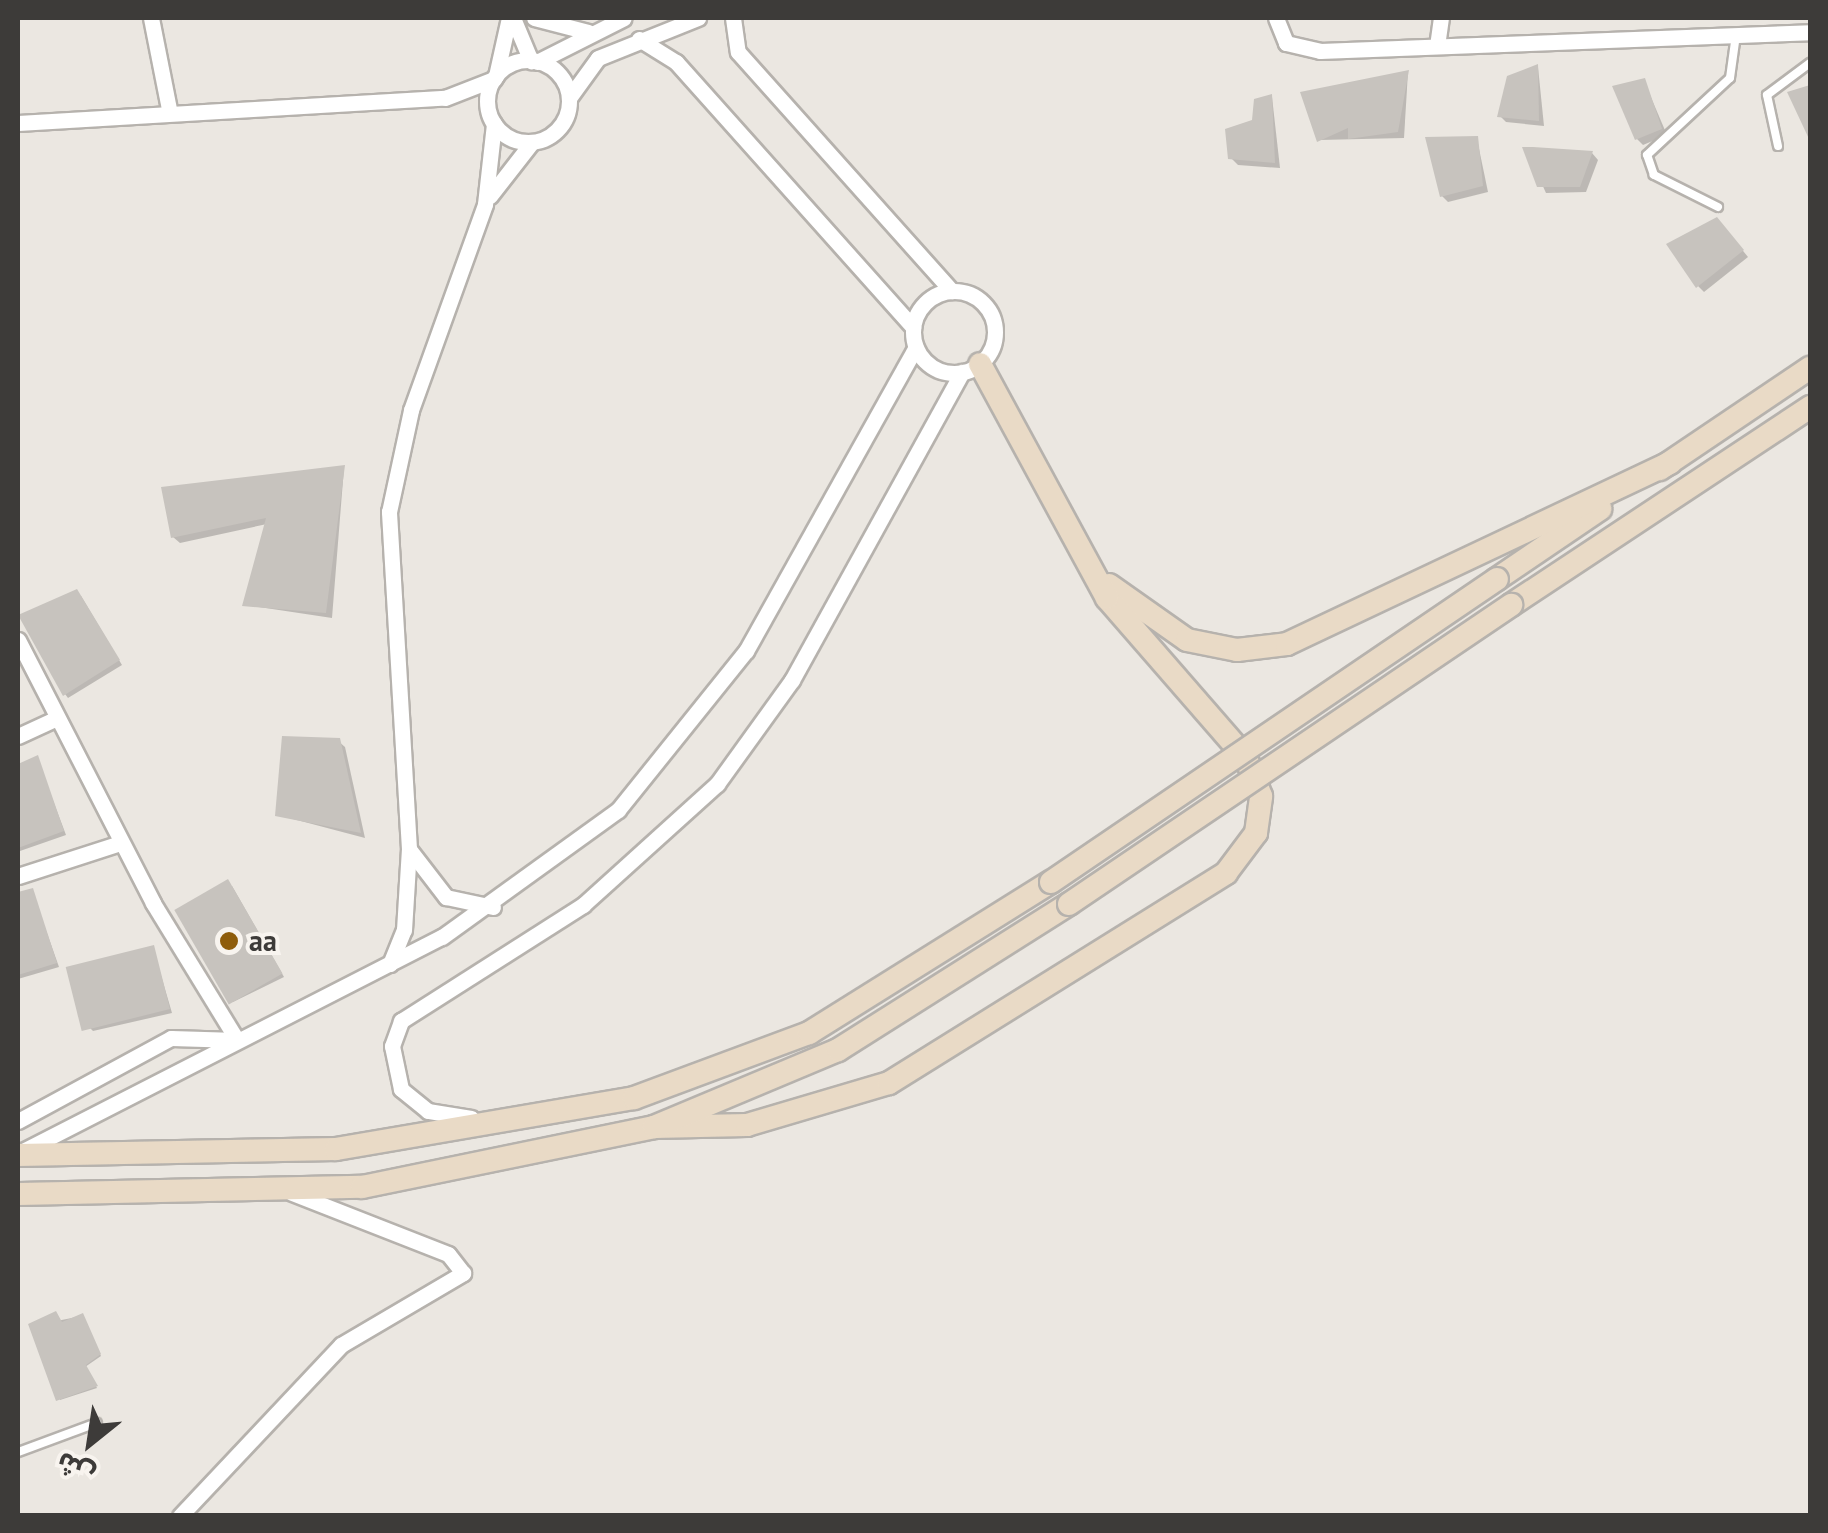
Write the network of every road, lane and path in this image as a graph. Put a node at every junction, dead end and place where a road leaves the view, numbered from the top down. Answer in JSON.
{"nodes":[{"id":1,"x":151,"y":18,"type":"edge"},
{"id":2,"x":511,"y":18,"type":"edge"},
{"id":3,"x":534,"y":18,"type":"edge"},
{"id":4,"x":624,"y":18,"type":"edge"},
{"id":5,"x":698,"y":18,"type":"edge"},
{"id":6,"x":733,"y":18,"type":"edge"},
{"id":7,"x":1276,"y":18,"type":"edge"},
{"id":8,"x":1441,"y":18,"type":"edge"},
{"id":9,"x":602,"y":29,"type":"junction"},
{"id":10,"x":1810,"y":32,"type":"edge"},
{"id":11,"x":1736,"y":35,"type":"junction"},
{"id":12,"x":639,"y":39,"type":"junction"},
{"id":13,"x":1437,"y":46,"type":"junction"},
{"id":14,"x":534,"y":61,"type":"junction"},
{"id":15,"x":1810,"y":63,"type":"edge"},
{"id":16,"x":495,"y":78,"type":"junction"},
{"id":17,"x":446,"y":98,"type":"junction"},
{"id":18,"x":569,"y":98,"type":"junction"},
{"id":19,"x":170,"y":110,"type":"junction"},
{"id":20,"x":492,"y":120,"type":"junction"},
{"id":21,"x":18,"y":123,"type":"edge"},
{"id":22,"x":532,"y":142,"type":"junction"},
{"id":23,"x":1778,"y":146,"type":"dead end"},
{"id":24,"x":485,"y":204,"type":"junction"},
{"id":25,"x":1718,"y":208,"type":"dead end"},
{"id":26,"x":952,"y":291,"type":"junction"},
{"id":27,"x":913,"y":327,"type":"junction"},
{"id":28,"x":916,"y":347,"type":"junction"},
{"id":29,"x":971,"y":368,"type":"junction"},
{"id":30,"x":1810,"y":368,"type":"edge"},
{"id":31,"x":1810,"y":407,"type":"edge"},
{"id":32,"x":1670,"y":462,"type":"junction"},
{"id":33,"x":1090,"y":571,"type":"junction"},
{"id":34,"x":18,"y":640,"type":"edge"},
{"id":35,"x":58,"y":718,"type":"junction"},
{"id":36,"x":18,"y":736,"type":"edge"},
{"id":37,"x":120,"y":842,"type":"junction"},
{"id":38,"x":410,"y":849,"type":"junction"},
{"id":39,"x":18,"y":876,"type":"edge"},
{"id":40,"x":493,"y":908,"type":"junction"},
{"id":41,"x":390,"y":964,"type":"junction"},
{"id":42,"x":238,"y":1040,"type":"junction"},
{"id":43,"x":534,"y":1118,"type":"junction"},
{"id":44,"x":18,"y":1121,"type":"edge"},
{"id":45,"x":654,"y":1127,"type":"junction"},
{"id":46,"x":200,"y":1154,"type":"junction"},
{"id":47,"x":18,"y":1155,"type":"edge"},
{"id":48,"x":292,"y":1193,"type":"junction"},
{"id":49,"x":18,"y":1194,"type":"edge"},
{"id":50,"x":202,"y":1194,"type":"junction"},
{"id":51,"x":97,"y":1423,"type":"dead end"},
{"id":52,"x":18,"y":1452,"type":"edge"},
{"id":53,"x":180,"y":1516,"type":"edge"}],
"edges":[{"from":1,"to":19,"type":"street"},
{"from":2,"to":14,"type":"street"},
{"from":2,"to":16,"type":"street"},
{"from":3,"to":9,"type":"street"},
{"from":4,"to":9,"type":"street"},
{"from":5,"to":12,"type":"street"},
{"from":6,"to":26,"type":"street"},
{"from":7,"to":13,"type":"street"},
{"from":8,"to":13,"type":"street"},
{"from":9,"to":14,"type":"street"},
{"from":10,"to":11,"type":"street"},
{"from":11,"to":13,"type":"street"},
{"from":11,"to":25,"type":"lane"},
{"from":12,"to":18,"type":"street"},
{"from":12,"to":27,"type":"street"},
{"from":14,"to":16,"type":"street"},
{"from":14,"to":18,"type":"street"},
{"from":15,"to":23,"type":"lane"},
{"from":16,"to":17,"type":"street"},
{"from":16,"to":20,"type":"street"},
{"from":17,"to":19,"type":"street"},
{"from":17,"to":20,"type":"street"},
{"from":18,"to":22,"type":"street"},
{"from":19,"to":21,"type":"street"},
{"from":20,"to":22,"type":"street"},
{"from":20,"to":24,"type":"street"},
{"from":22,"to":24,"type":"street"},
{"from":24,"to":38,"type":"street"},
{"from":26,"to":27,"type":"street"},
{"from":26,"to":29,"type":"street"},
{"from":27,"to":28,"type":"street"},
{"from":28,"to":29,"type":"street"},
{"from":28,"to":40,"type":"street"},
{"from":29,"to":33,"type":"main road"},
{"from":29,"to":43,"type":"street"},
{"from":30,"to":32,"type":"main road"},
{"from":31,"to":45,"type":"main road","bridge":true},
{"from":32,"to":33,"type":"main road"},
{"from":32,"to":43,"type":"main road","bridge":true},
{"from":33,"to":45,"type":"main road"},
{"from":34,"to":35,"type":"street"},
{"from":35,"to":36,"type":"street"},
{"from":35,"to":37,"type":"street"},
{"from":37,"to":39,"type":"street"},
{"from":37,"to":42,"type":"street"},
{"from":38,"to":40,"type":"street"},
{"from":38,"to":41,"type":"street"},
{"from":40,"to":41,"type":"street"},
{"from":41,"to":42,"type":"street"},
{"from":42,"to":44,"type":"street"},
{"from":42,"to":47,"type":"street"},
{"from":43,"to":46,"type":"main road"},
{"from":45,"to":48,"type":"main road"},
{"from":46,"to":47,"type":"main road"},
{"from":46,"to":50,"type":"main road"},
{"from":48,"to":50,"type":"main road"},
{"from":48,"to":53,"type":"street"},
{"from":49,"to":50,"type":"main road"},
{"from":51,"to":52,"type":"lane"}]}
